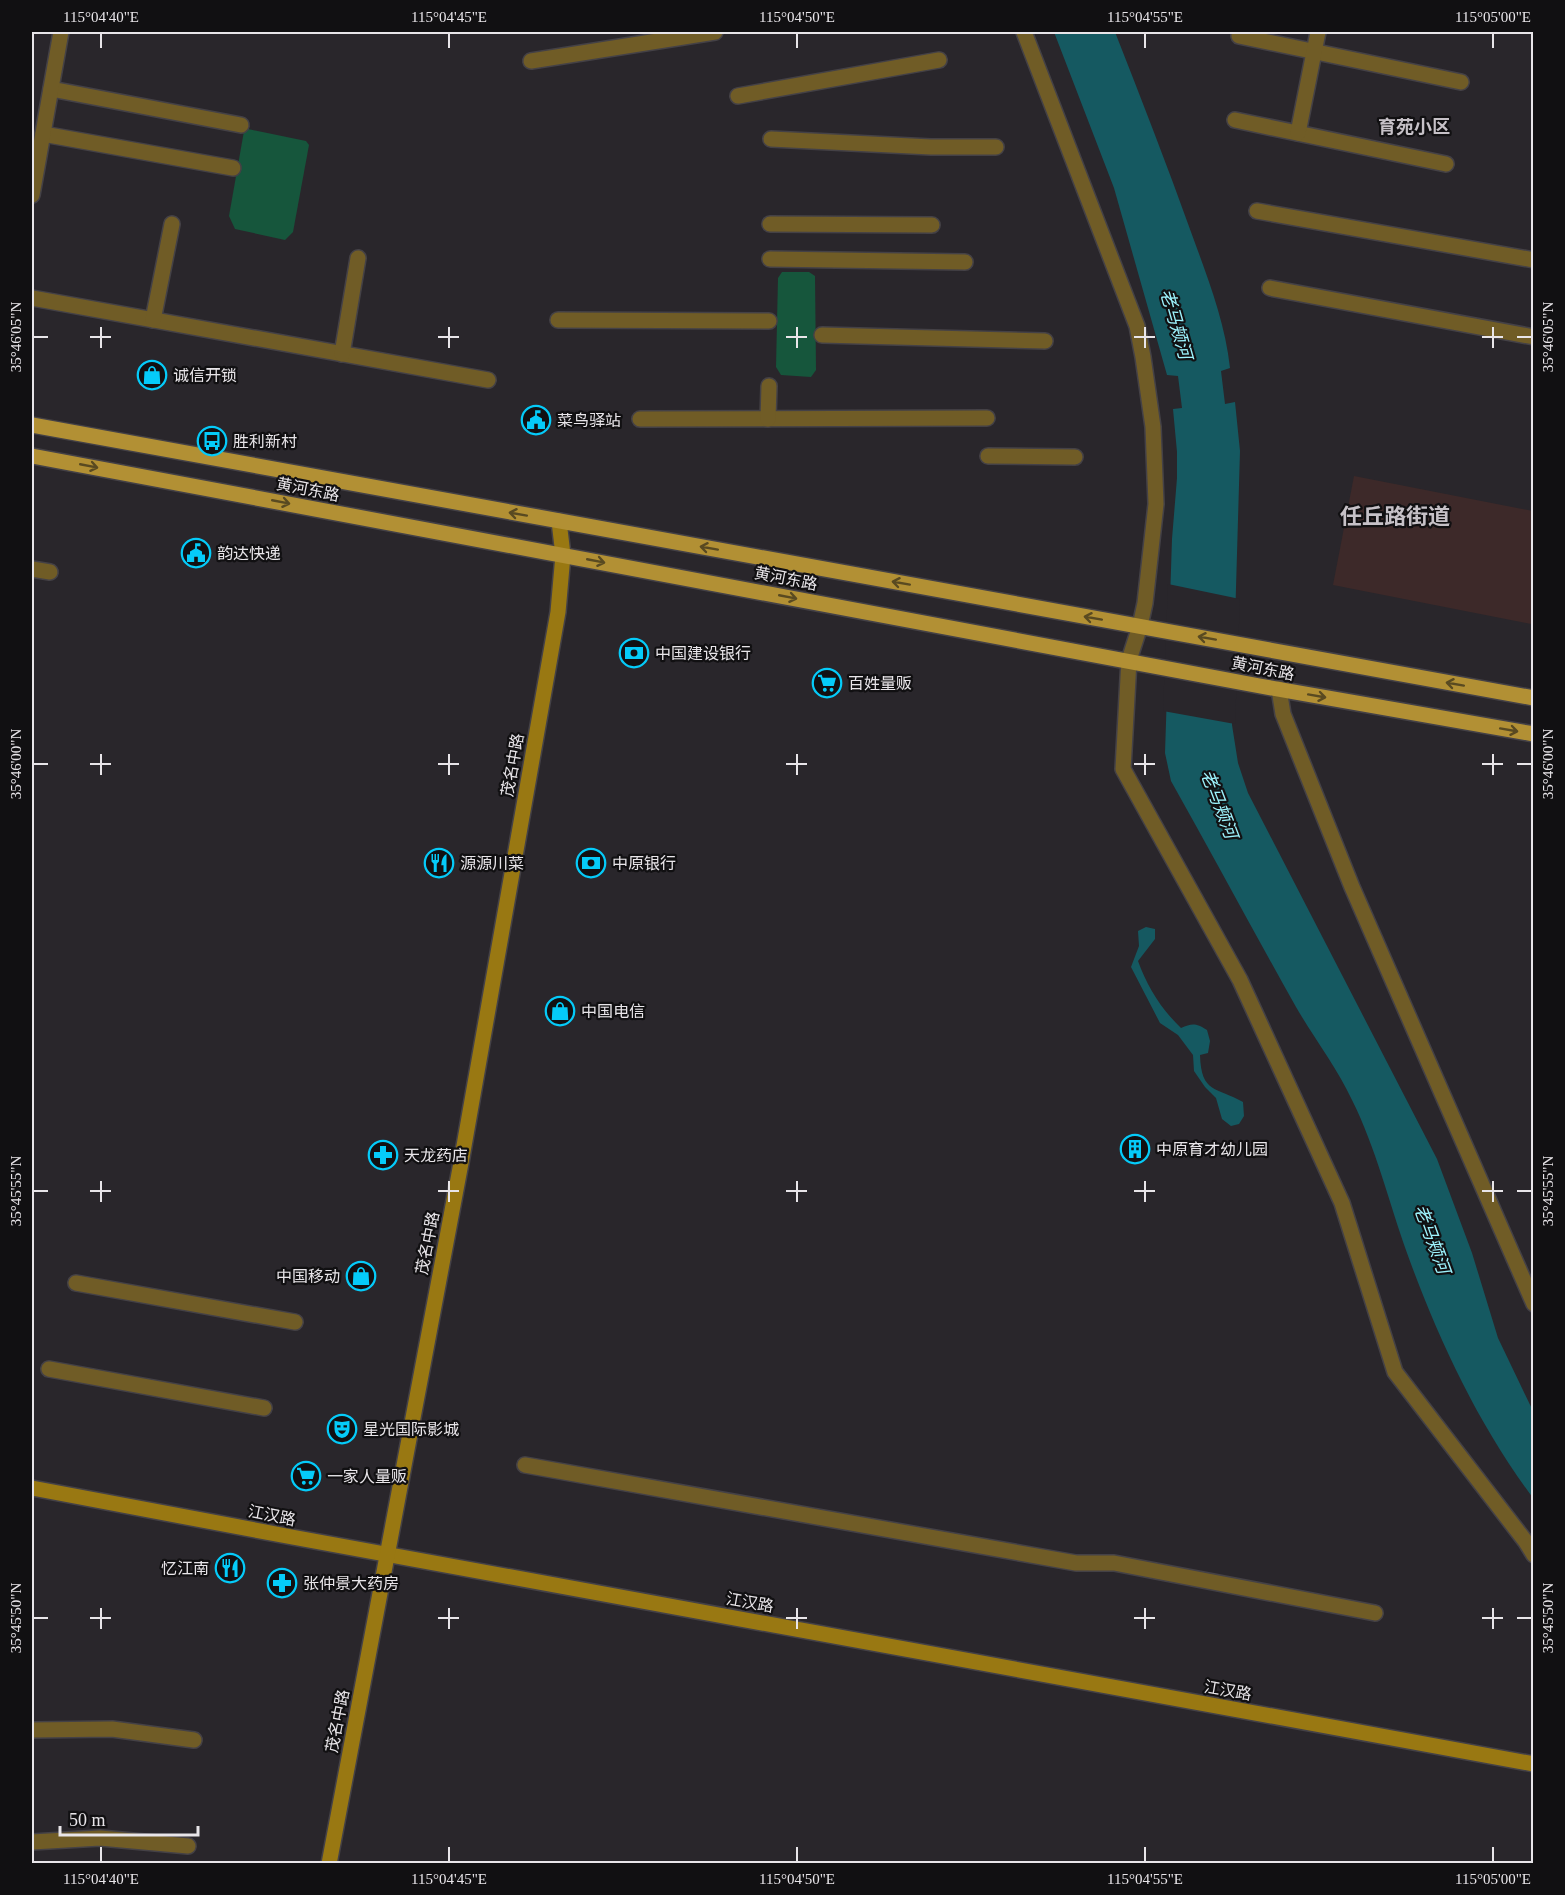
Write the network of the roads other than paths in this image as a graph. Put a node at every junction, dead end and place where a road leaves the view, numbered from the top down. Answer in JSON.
{"nodes":[{"id":1,"x":61,"y":32,"type":"edge"},
{"id":2,"x":715,"y":32,"type":"edge"},
{"id":3,"x":1024,"y":32,"type":"edge"},
{"id":4,"x":1318,"y":32,"type":"edge"},
{"id":5,"x":1239,"y":36,"type":"dead end"},
{"id":6,"x":1314,"y":52,"type":"junction"},
{"id":7,"x":939,"y":60,"type":"dead end"},
{"id":8,"x":531,"y":61,"type":"dead end"},
{"id":9,"x":1461,"y":82,"type":"dead end"},
{"id":10,"x":51,"y":89,"type":"junction"},
{"id":11,"x":738,"y":96,"type":"dead end"},
{"id":12,"x":1235,"y":120,"type":"dead end"},
{"id":13,"x":241,"y":125,"type":"dead end"},
{"id":14,"x":1298,"y":133,"type":"junction"},
{"id":15,"x":43,"y":134,"type":"junction"},
{"id":16,"x":771,"y":139,"type":"dead end"},
{"id":17,"x":996,"y":147,"type":"dead end"},
{"id":18,"x":1446,"y":164,"type":"dead end"},
{"id":19,"x":233,"y":168,"type":"dead end"},
{"id":20,"x":32,"y":195,"type":"edge"},
{"id":21,"x":1257,"y":211,"type":"dead end"},
{"id":22,"x":172,"y":224,"type":"dead end"},
{"id":23,"x":770,"y":224,"type":"dead end"},
{"id":24,"x":932,"y":225,"type":"dead end"},
{"id":25,"x":358,"y":258,"type":"dead end"},
{"id":26,"x":770,"y":260,"type":"dead end"},
{"id":27,"x":1533,"y":260,"type":"edge"},
{"id":28,"x":965,"y":262,"type":"dead end"},
{"id":29,"x":1270,"y":288,"type":"dead end"},
{"id":30,"x":32,"y":298,"type":"edge"},
{"id":31,"x":153,"y":320,"type":"junction"},
{"id":32,"x":558,"y":320,"type":"dead end"},
{"id":33,"x":770,"y":321,"type":"dead end"},
{"id":34,"x":822,"y":335,"type":"dead end"},
{"id":35,"x":1533,"y":337,"type":"edge"},
{"id":36,"x":1045,"y":341,"type":"dead end"},
{"id":37,"x":342,"y":354,"type":"junction"},
{"id":38,"x":488,"y":380,"type":"dead end"},
{"id":39,"x":769,"y":386,"type":"dead end"},
{"id":40,"x":987,"y":418,"type":"dead end"},
{"id":41,"x":640,"y":419,"type":"dead end"},
{"id":42,"x":768,"y":419,"type":"junction"},
{"id":43,"x":32,"y":425,"type":"edge"},
{"id":44,"x":32,"y":456,"type":"edge"},
{"id":45,"x":988,"y":456,"type":"dead end"},
{"id":46,"x":1075,"y":457,"type":"dead end"},
{"id":47,"x":559,"y":521,"type":"junction"},
{"id":48,"x":563,"y":555,"type":"junction"},
{"id":49,"x":32,"y":569,"type":"edge"},
{"id":50,"x":50,"y":572,"type":"dead end"},
{"id":51,"x":1146,"y":627,"type":"junction"},
{"id":52,"x":1129,"y":660,"type":"junction"},
{"id":53,"x":1278,"y":689,"type":"junction"},
{"id":54,"x":1533,"y":698,"type":"edge"},
{"id":55,"x":1533,"y":734,"type":"edge"},
{"id":56,"x":76,"y":1283,"type":"dead end"},
{"id":57,"x":1533,"y":1304,"type":"edge"},
{"id":58,"x":296,"y":1322,"type":"dead end"},
{"id":59,"x":49,"y":1369,"type":"dead end"},
{"id":60,"x":264,"y":1408,"type":"dead end"},
{"id":61,"x":525,"y":1465,"type":"dead end"},
{"id":62,"x":32,"y":1488,"type":"edge"},
{"id":63,"x":386,"y":1553,"type":"junction"},
{"id":64,"x":1533,"y":1555,"type":"edge"},
{"id":65,"x":1375,"y":1612,"type":"dead end"},
{"id":66,"x":32,"y":1730,"type":"edge"},
{"id":67,"x":194,"y":1740,"type":"dead end"},
{"id":68,"x":1533,"y":1764,"type":"edge"},
{"id":69,"x":32,"y":1842,"type":"edge"},
{"id":70,"x":188,"y":1846,"type":"dead end"},
{"id":71,"x":329,"y":1863,"type":"edge"}],
"edges":[{"from":1,"to":10,"type":"street"},
{"from":2,"to":8,"type":"street"},
{"from":3,"to":51,"type":"street"},
{"from":4,"to":6,"type":"street"},
{"from":5,"to":6,"type":"street"},
{"from":6,"to":9,"type":"street"},
{"from":6,"to":14,"type":"street"},
{"from":7,"to":11,"type":"street"},
{"from":10,"to":13,"type":"street"},
{"from":10,"to":15,"type":"street"},
{"from":12,"to":14,"type":"street"},
{"from":14,"to":18,"type":"street"},
{"from":15,"to":19,"type":"street"},
{"from":15,"to":20,"type":"street"},
{"from":16,"to":17,"type":"street"},
{"from":21,"to":27,"type":"street"},
{"from":22,"to":31,"type":"street"},
{"from":23,"to":24,"type":"street"},
{"from":25,"to":37,"type":"street"},
{"from":26,"to":28,"type":"street"},
{"from":29,"to":35,"type":"street"},
{"from":30,"to":31,"type":"street"},
{"from":31,"to":37,"type":"street"},
{"from":32,"to":33,"type":"street"},
{"from":34,"to":36,"type":"street"},
{"from":37,"to":38,"type":"street"},
{"from":39,"to":42,"type":"street"},
{"from":40,"to":42,"type":"street"},
{"from":41,"to":42,"type":"street"},
{"from":47,"to":43,"type":"main road","name":"黄河东路","one_way":true},
{"from":44,"to":48,"type":"main road","name":"黄河东路","one_way":true},
{"from":45,"to":46,"type":"street"},
{"from":47,"to":48,"type":"street","name":"茂名中路"},
{"from":51,"to":47,"type":"main road","name":"黄河东路","one_way":true},
{"from":48,"to":52,"type":"main road","name":"黄河东路","one_way":true},
{"from":48,"to":63,"type":"street","name":"茂名中路"},
{"from":49,"to":50,"type":"street"},
{"from":51,"to":52,"type":"street"},
{"from":54,"to":51,"type":"main road","name":"黄河东路","one_way":true},
{"from":52,"to":53,"type":"main road","name":"黄河东路"},
{"from":52,"to":64,"type":"street"},
{"from":53,"to":55,"type":"main road","name":"黄河东路","one_way":true},
{"from":53,"to":57,"type":"street"},
{"from":56,"to":58,"type":"street"},
{"from":59,"to":60,"type":"street"},
{"from":61,"to":65,"type":"street"},
{"from":62,"to":63,"type":"street","name":"江汉路"},
{"from":63,"to":68,"type":"street","name":"江汉路"},
{"from":63,"to":71,"type":"street","name":"茂名中路"},
{"from":66,"to":67,"type":"street"},
{"from":69,"to":70,"type":"street"}]}
